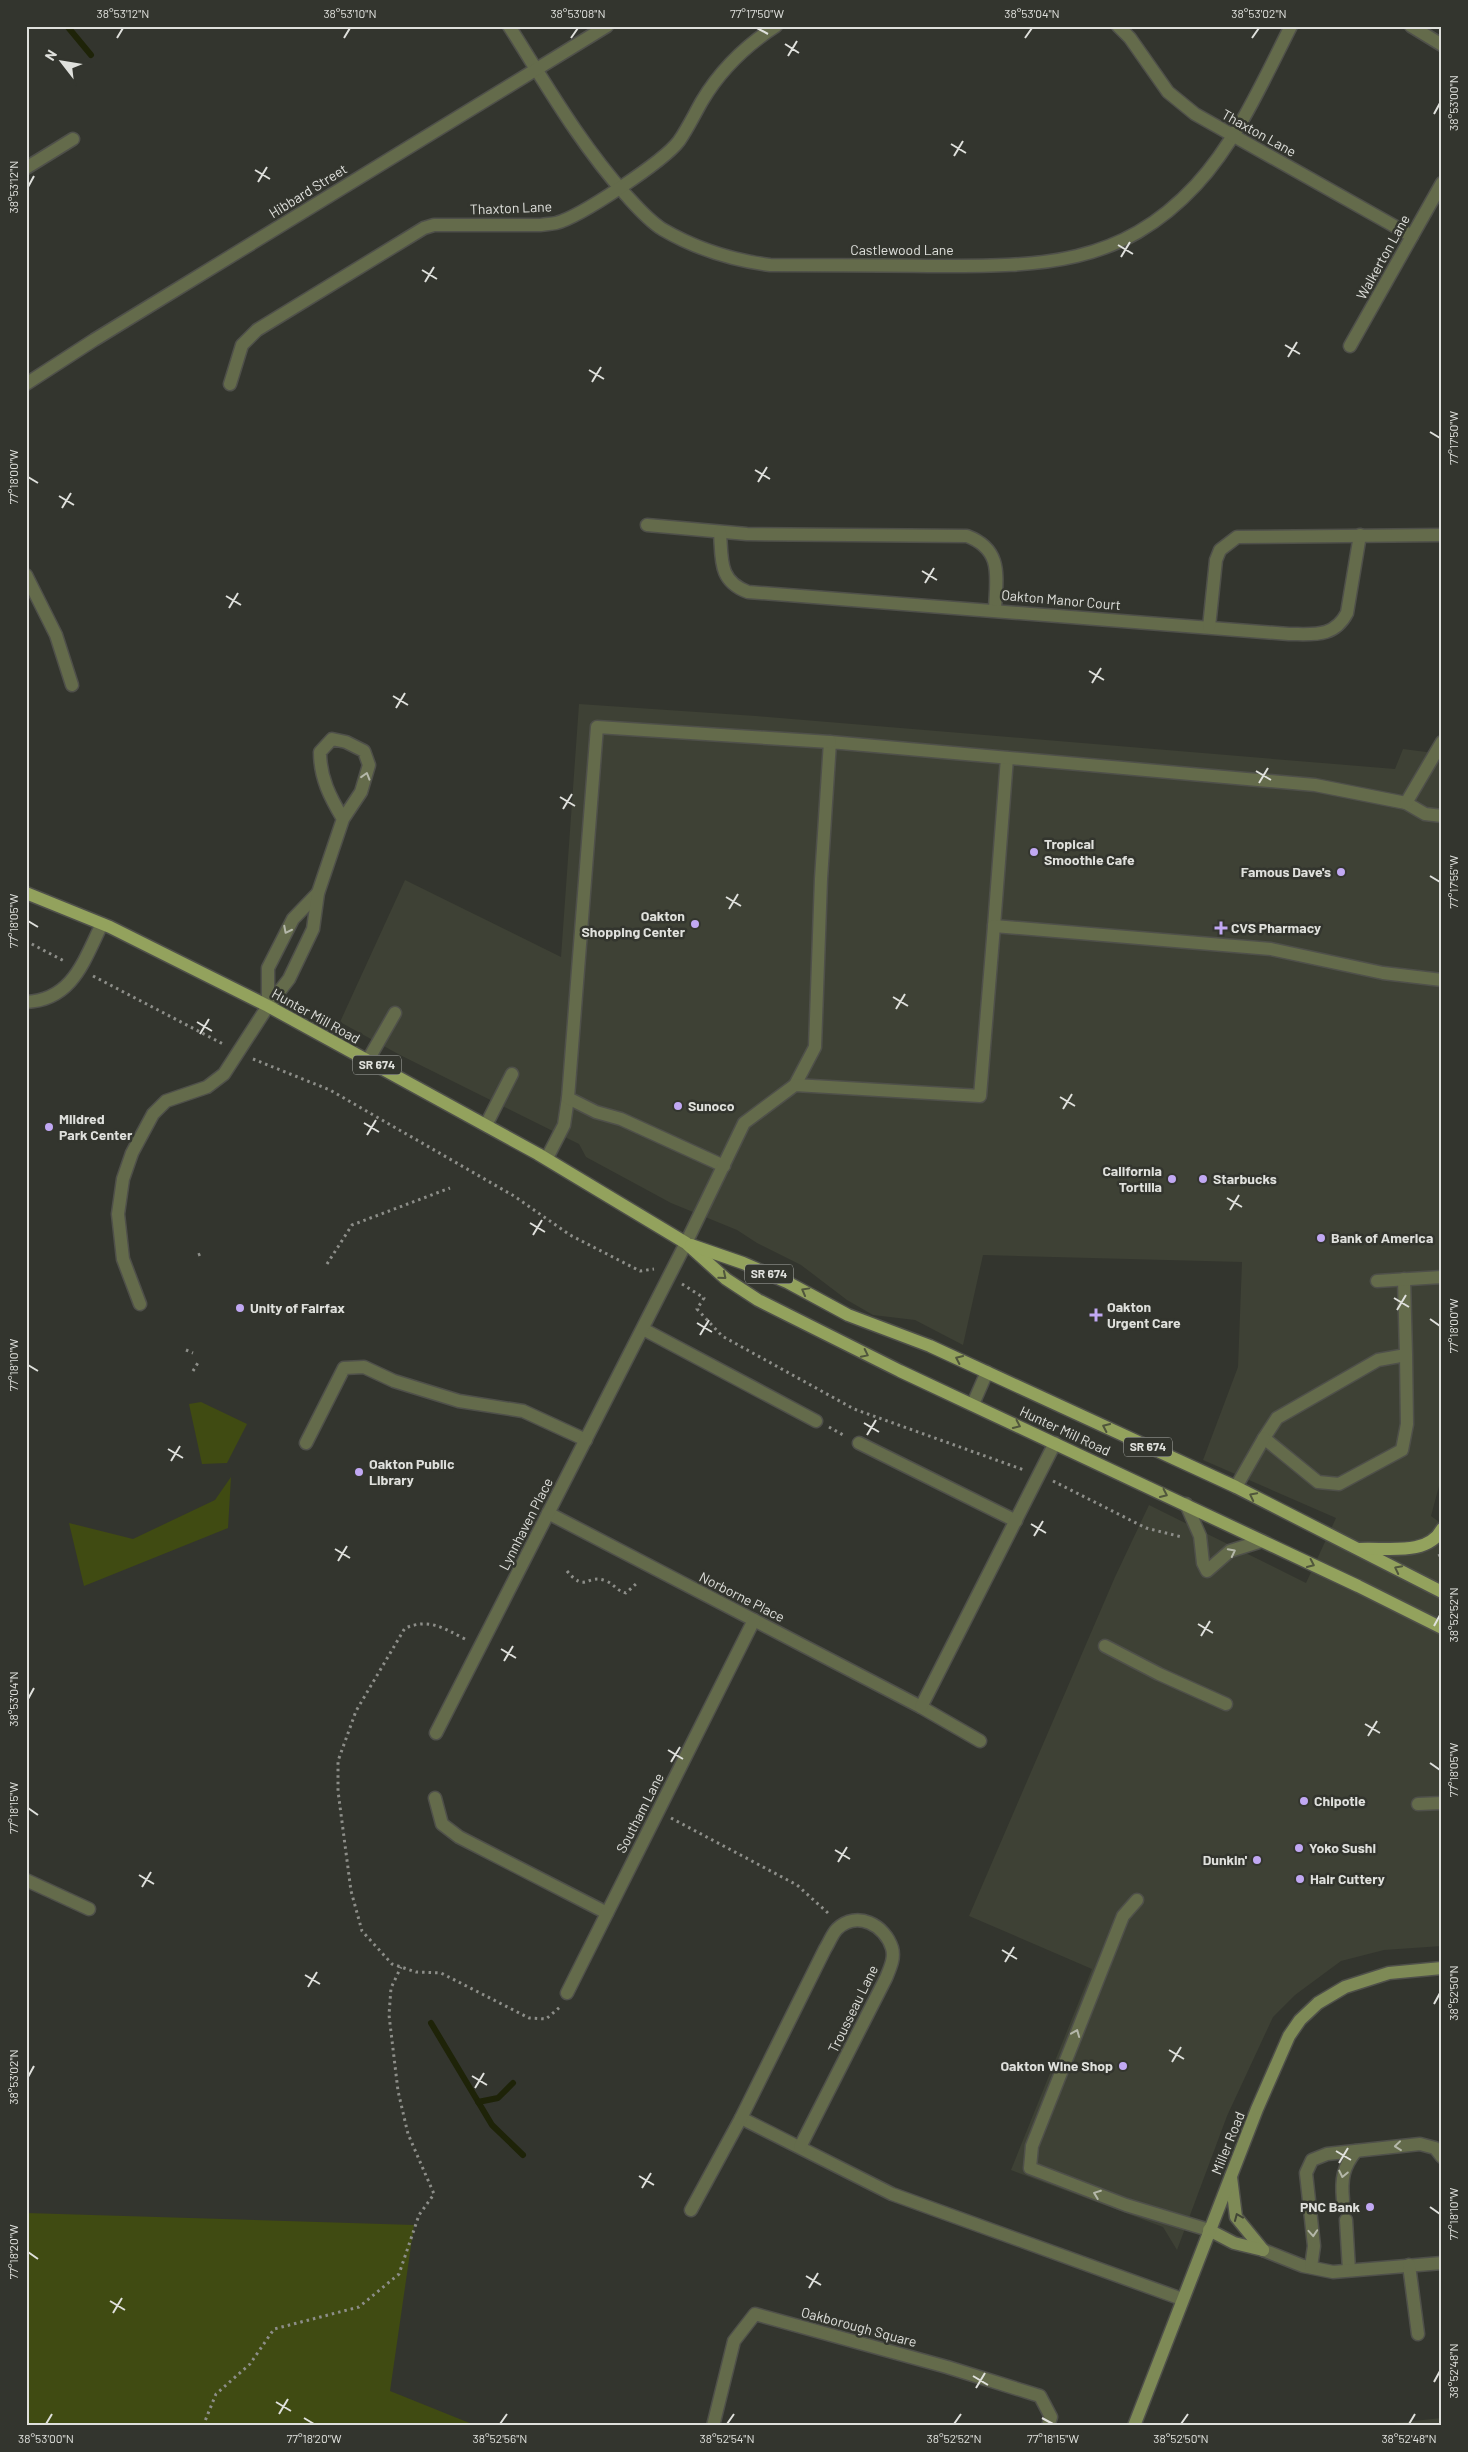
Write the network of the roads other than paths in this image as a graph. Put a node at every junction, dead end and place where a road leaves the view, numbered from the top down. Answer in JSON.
{"nodes":[{"id":1,"x":509,"y":26,"type":"edge"},
{"id":2,"x":607,"y":26,"type":"edge"},
{"id":3,"x":776,"y":26,"type":"edge"},
{"id":4,"x":1118,"y":26,"type":"edge"},
{"id":5,"x":1291,"y":26,"type":"edge"},
{"id":6,"x":1410,"y":26,"type":"edge"},
{"id":7,"x":1442,"y":45,"type":"edge"},
{"id":8,"x":536,"y":68,"type":"junction"},
{"id":9,"x":1232,"y":135,"type":"junction"},
{"id":10,"x":73,"y":139,"type":"dead end"},
{"id":11,"x":26,"y":168,"type":"edge"},
{"id":12,"x":1442,"y":183,"type":"edge"},
{"id":13,"x":619,"y":187,"type":"junction"},
{"id":14,"x":1412,"y":236,"type":"junction"},
{"id":15,"x":1350,"y":346,"type":"dead end"},
{"id":16,"x":26,"y":384,"type":"edge"},
{"id":17,"x":230,"y":384,"type":"dead end"},
{"id":18,"x":647,"y":524,"type":"dead end"},
{"id":19,"x":720,"y":532,"type":"junction"},
{"id":20,"x":1360,"y":535,"type":"junction"},
{"id":21,"x":1442,"y":535,"type":"edge"},
{"id":22,"x":26,"y":575,"type":"edge"},
{"id":23,"x":995,"y":610,"type":"junction"},
{"id":24,"x":1209,"y":626,"type":"junction"},
{"id":25,"x":72,"y":685,"type":"dead end"},
{"id":26,"x":830,"y":742,"type":"junction"},
{"id":27,"x":1442,"y":742,"type":"edge"},
{"id":28,"x":1007,"y":758,"type":"junction"},
{"id":29,"x":1406,"y":803,"type":"junction"},
{"id":30,"x":1442,"y":816,"type":"edge"},
{"id":31,"x":344,"y":819,"type":"junction"},
{"id":32,"x":26,"y":893,"type":"edge"},
{"id":33,"x":318,"y":893,"type":"junction"},
{"id":34,"x":102,"y":924,"type":"junction"},
{"id":35,"x":994,"y":926,"type":"junction"},
{"id":36,"x":1442,"y":980,"type":"edge"},
{"id":37,"x":26,"y":1002,"type":"edge"},
{"id":38,"x":268,"y":1006,"type":"junction"},
{"id":39,"x":395,"y":1013,"type":"dead end"},
{"id":40,"x":368,"y":1060,"type":"junction"},
{"id":41,"x":512,"y":1074,"type":"dead end"},
{"id":42,"x":795,"y":1085,"type":"junction"},
{"id":43,"x":568,"y":1098,"type":"junction"},
{"id":44,"x":486,"y":1125,"type":"junction"},
{"id":45,"x":547,"y":1158,"type":"junction"},
{"id":46,"x":724,"y":1166,"type":"junction"},
{"id":47,"x":686,"y":1244,"type":"junction"},
{"id":48,"x":1442,"y":1277,"type":"edge"},
{"id":49,"x":1404,"y":1279,"type":"junction"},
{"id":50,"x":1377,"y":1280,"type":"dead end"},
{"id":51,"x":140,"y":1304,"type":"dead end"},
{"id":52,"x":643,"y":1329,"type":"junction"},
{"id":53,"x":1406,"y":1355,"type":"junction"},
{"id":54,"x":987,"y":1372,"type":"junction"},
{"id":55,"x":973,"y":1404,"type":"junction"},
{"id":56,"x":816,"y":1421,"type":"road end"},
{"id":57,"x":1264,"y":1438,"type":"junction"},
{"id":58,"x":586,"y":1440,"type":"junction"},
{"id":59,"x":306,"y":1443,"type":"dead end"},
{"id":60,"x":859,"y":1443,"type":"road end"},
{"id":61,"x":1055,"y":1443,"type":"junction"},
{"id":62,"x":1236,"y":1488,"type":"junction"},
{"id":63,"x":1186,"y":1504,"type":"junction"},
{"id":64,"x":548,"y":1513,"type":"junction"},
{"id":65,"x":1016,"y":1521,"type":"junction"},
{"id":66,"x":1442,"y":1529,"type":"edge"},
{"id":67,"x":1262,"y":1541,"type":"junction"},
{"id":68,"x":1358,"y":1549,"type":"junction"},
{"id":69,"x":1442,"y":1592,"type":"edge"},
{"id":70,"x":754,"y":1620,"type":"junction"},
{"id":71,"x":1442,"y":1628,"type":"edge"},
{"id":72,"x":1105,"y":1646,"type":"dead end"},
{"id":73,"x":1226,"y":1704,"type":"dead end"},
{"id":74,"x":921,"y":1707,"type":"junction"},
{"id":75,"x":436,"y":1733,"type":"dead end"},
{"id":76,"x":980,"y":1741,"type":"dead end"},
{"id":77,"x":435,"y":1798,"type":"dead end"},
{"id":78,"x":1442,"y":1803,"type":"edge"},
{"id":79,"x":1418,"y":1804,"type":"dead end"},
{"id":80,"x":26,"y":1880,"type":"edge"},
{"id":81,"x":1137,"y":1900,"type":"dead end"},
{"id":82,"x":89,"y":1909,"type":"dead end"},
{"id":83,"x":607,"y":1913,"type":"junction"},
{"id":84,"x":1442,"y":1968,"type":"edge"},
{"id":85,"x":567,"y":1993,"type":"road end"},
{"id":86,"x":741,"y":2118,"type":"junction"},
{"id":87,"x":800,"y":2147,"type":"junction"},
{"id":88,"x":1356,"y":2151,"type":"junction"},
{"id":89,"x":1442,"y":2157,"type":"edge"},
{"id":90,"x":1231,"y":2176,"type":"junction"},
{"id":91,"x":1343,"y":2200,"type":"dead end"},
{"id":92,"x":691,"y":2210,"type":"dead end"},
{"id":93,"x":1346,"y":2220,"type":"dead end"},
{"id":94,"x":1209,"y":2230,"type":"junction"},
{"id":95,"x":1263,"y":2250,"type":"junction"},
{"id":96,"x":1442,"y":2262,"type":"edge"},
{"id":97,"x":1409,"y":2265,"type":"junction"},
{"id":98,"x":1311,"y":2267,"type":"junction"},
{"id":99,"x":1349,"y":2270,"type":"junction"},
{"id":100,"x":1182,"y":2300,"type":"junction"},
{"id":101,"x":1418,"y":2334,"type":"dead end"},
{"id":102,"x":713,"y":2426,"type":"edge"},
{"id":103,"x":1048,"y":2426,"type":"edge"},
{"id":104,"x":1134,"y":2426,"type":"edge"}],
"edges":[{"from":1,"to":8,"type":"street","name":"Castlewood Lane"},
{"from":2,"to":8,"type":"street","name":"Hibbard Street"},
{"from":3,"to":13,"type":"street","name":"Thaxton Lane"},
{"from":4,"to":9,"type":"street","name":"Thaxton Lane"},
{"from":5,"to":9,"type":"street","name":"Castlewood Lane"},
{"from":6,"to":7,"type":"street"},
{"from":8,"to":13,"type":"street","name":"Castlewood Lane"},
{"from":8,"to":16,"type":"street","name":"Hibbard Street"},
{"from":9,"to":13,"type":"street","name":"Castlewood Lane"},
{"from":9,"to":14,"type":"street","name":"Thaxton Lane"},
{"from":10,"to":11,"type":"street"},
{"from":12,"to":14,"type":"street","name":"Walkerton Lane"},
{"from":13,"to":17,"type":"street","name":"Thaxton Lane"},
{"from":14,"to":15,"type":"street","name":"Walkerton Lane"},
{"from":18,"to":19,"type":"street"},
{"from":19,"to":23,"type":"street","name":"Oakton Manor Court"},
{"from":19,"to":23,"type":"street"},
{"from":20,"to":21,"type":"street"},
{"from":20,"to":24,"type":"street"},
{"from":20,"to":24,"type":"street","name":"Oakton Manor Court"},
{"from":22,"to":25,"type":"street"},
{"from":23,"to":24,"type":"street","name":"Oakton Manor Court"},
{"from":26,"to":28,"type":"street"},
{"from":26,"to":42,"type":"street"},
{"from":26,"to":43,"type":"street"},
{"from":27,"to":29,"type":"street"},
{"from":28,"to":29,"type":"street"},
{"from":28,"to":35,"type":"street"},
{"from":29,"to":30,"type":"street"},
{"from":31,"to":31,"type":"street","one_way":true},
{"from":31,"to":33,"type":"street"},
{"from":32,"to":34,"type":"main road","name":"Hunter Mill Road","number":"SR 674"},
{"from":33,"to":38,"type":"street"},
{"from":33,"to":38,"type":"street","one_way":true},
{"from":34,"to":37,"type":"street"},
{"from":34,"to":38,"type":"main road","name":"Hunter Mill Road","number":"SR 674"},
{"from":35,"to":36,"type":"street"},
{"from":35,"to":42,"type":"street"},
{"from":38,"to":40,"type":"main road","name":"Hunter Mill Road","number":"SR 674"},
{"from":38,"to":51,"type":"street"},
{"from":39,"to":40,"type":"street"},
{"from":40,"to":44,"type":"main road","name":"Hunter Mill Road","number":"SR 674"},
{"from":41,"to":44,"type":"street"},
{"from":42,"to":46,"type":"street","name":"Lynnhaven Place"},
{"from":43,"to":45,"type":"street"},
{"from":43,"to":46,"type":"street"},
{"from":44,"to":45,"type":"main road","name":"Hunter Mill Road","number":"SR 674"},
{"from":45,"to":47,"type":"main road","name":"Hunter Mill Road","number":"SR 674"},
{"from":46,"to":47,"type":"street","name":"Lynnhaven Place"},
{"from":47,"to":52,"type":"street","name":"Lynnhaven Place"},
{"from":54,"to":47,"type":"main road","name":"Hunter Mill Road","number":"SR 674","one_way":true},
{"from":47,"to":55,"type":"main road","name":"Hunter Mill Road","number":"SR 674","one_way":true},
{"from":48,"to":49,"type":"street"},
{"from":49,"to":50,"type":"street"},
{"from":49,"to":53,"type":"street"},
{"from":52,"to":56,"type":"street"},
{"from":52,"to":58,"type":"street","name":"Lynnhaven Place"},
{"from":53,"to":57,"type":"street"},
{"from":53,"to":57,"type":"street"},
{"from":54,"to":55,"type":"street"},
{"from":62,"to":54,"type":"main road","name":"Hunter Mill Road","number":"SR 674","one_way":true},
{"from":55,"to":61,"type":"main road","name":"Hunter Mill Road","number":"SR 674","one_way":true},
{"from":57,"to":62,"type":"street"},
{"from":58,"to":59,"type":"street"},
{"from":58,"to":64,"type":"street","name":"Lynnhaven Place"},
{"from":60,"to":65,"type":"street"},
{"from":61,"to":63,"type":"main road","name":"Hunter Mill Road","number":"SR 674","one_way":true},
{"from":61,"to":65,"type":"street"},
{"from":68,"to":62,"type":"main road","name":"Hunter Mill Road","number":"SR 674","one_way":true},
{"from":63,"to":67,"type":"main road","name":"Hunter Mill Road","number":"SR 674"},
{"from":63,"to":67,"type":"street","one_way":true},
{"from":64,"to":70,"type":"street","name":"Norborne Place"},
{"from":64,"to":75,"type":"street","name":"Lynnhaven Place"},
{"from":65,"to":74,"type":"street"},
{"from":66,"to":68,"type":"main road"},
{"from":67,"to":71,"type":"main road","name":"Hunter Mill Road","number":"SR 674","one_way":true},
{"from":69,"to":68,"type":"main road","name":"Hunter Mill Road","number":"SR 674","one_way":true},
{"from":70,"to":74,"type":"street","name":"Norborne Place"},
{"from":70,"to":83,"type":"street","name":"Southam Lane"},
{"from":72,"to":73,"type":"street"},
{"from":74,"to":76,"type":"street","name":"Norborne Place"},
{"from":77,"to":83,"type":"street"},
{"from":78,"to":79,"type":"street"},
{"from":80,"to":82,"type":"street"},
{"from":94,"to":81,"type":"street","one_way":true},
{"from":83,"to":85,"type":"street","name":"Southam Lane"},
{"from":84,"to":90,"type":"street","name":"Miller Road"},
{"from":86,"to":87,"type":"street"},
{"from":86,"to":87,"type":"street","name":"Trousseau Lane"},
{"from":86,"to":92,"type":"street","name":"Trousseau Lane"},
{"from":87,"to":100,"type":"street"},
{"from":89,"to":88,"type":"street","one_way":true},
{"from":88,"to":91,"type":"street","one_way":true},
{"from":88,"to":98,"type":"street","one_way":true},
{"from":90,"to":94,"type":"street","name":"Miller Road"},
{"from":95,"to":90,"type":"street","one_way":true},
{"from":93,"to":99,"type":"street"},
{"from":94,"to":95,"type":"street"},
{"from":94,"to":100,"type":"street","name":"Miller Road"},
{"from":95,"to":98,"type":"street"},
{"from":96,"to":97,"type":"street"},
{"from":97,"to":99,"type":"street"},
{"from":97,"to":101,"type":"street"},
{"from":98,"to":99,"type":"street"},
{"from":100,"to":104,"type":"street","name":"Miller Road"},
{"from":102,"to":103,"type":"street","name":"Oakborough Square"}]}
